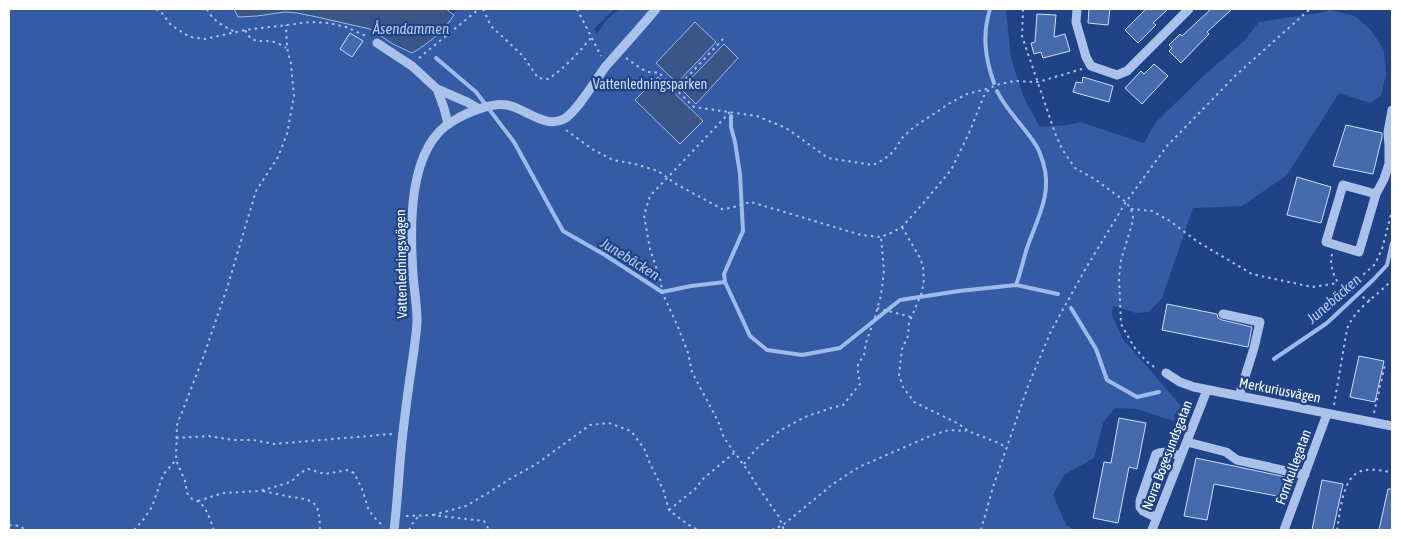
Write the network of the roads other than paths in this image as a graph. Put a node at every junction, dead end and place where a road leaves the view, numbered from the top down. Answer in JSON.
{"nodes":[{"id":1,"x":656,"y":9,"type":"edge"},
{"id":2,"x":1077,"y":9,"type":"edge"},
{"id":3,"x":1189,"y":9,"type":"edge"},
{"id":4,"x":377,"y":43,"type":"road end"},
{"id":5,"x":436,"y":89,"type":"junction"},
{"id":6,"x":478,"y":109,"type":"junction"},
{"id":7,"x":1392,"y":110,"type":"edge"},
{"id":8,"x":448,"y":124,"type":"junction"},
{"id":9,"x":1376,"y":194,"type":"junction"},
{"id":10,"x":1223,"y":314,"type":"dead end"},
{"id":11,"x":1166,"y":373,"type":"road end"},
{"id":12,"x":1207,"y":390,"type":"junction"},
{"id":13,"x":1238,"y":396,"type":"junction"},
{"id":14,"x":1330,"y":414,"type":"junction"},
{"id":15,"x":1392,"y":426,"type":"edge"},
{"id":16,"x":1187,"y":442,"type":"junction"},
{"id":17,"x":1181,"y":456,"type":"junction"},
{"id":18,"x":1305,"y":475,"type":"junction"},
{"id":19,"x":1157,"y":518,"type":"junction"},
{"id":20,"x":394,"y":530,"type":"edge"},
{"id":21,"x":1152,"y":530,"type":"edge"},
{"id":22,"x":1284,"y":530,"type":"edge"}],
"edges":[{"from":1,"to":6,"type":"street","name":"Vattenledningsvägen"},
{"from":2,"to":3,"type":"street"},
{"from":4,"to":5,"type":"street"},
{"from":5,"to":6,"type":"street"},
{"from":5,"to":8,"type":"street"},
{"from":6,"to":8,"type":"street","name":"Vattenledningsvägen"},
{"from":7,"to":9,"type":"street"},
{"from":8,"to":20,"type":"street","name":"Vattenledningsvägen"},
{"from":9,"to":9,"type":"street"},
{"from":10,"to":13,"type":"street"},
{"from":11,"to":12,"type":"street","name":"Merkuriusvägen"},
{"from":12,"to":13,"type":"street","name":"Merkuriusvägen"},
{"from":12,"to":16,"type":"street","name":"Norra Bogesundsgatan"},
{"from":13,"to":14,"type":"street","name":"Merkuriusvägen"},
{"from":14,"to":15,"type":"street","name":"Merkuriusvägen"},
{"from":14,"to":18,"type":"street","name":"Fornkullegatan"},
{"from":16,"to":17,"type":"street","name":"Norra Bogesundsgatan"},
{"from":16,"to":18,"type":"street"},
{"from":17,"to":19,"type":"street","name":"Norra Bogesundsgatan"},
{"from":17,"to":19,"type":"street"},
{"from":18,"to":22,"type":"street","name":"Fornkullegatan"},
{"from":19,"to":21,"type":"street","name":"Norra Bogesundsgatan"}]}
